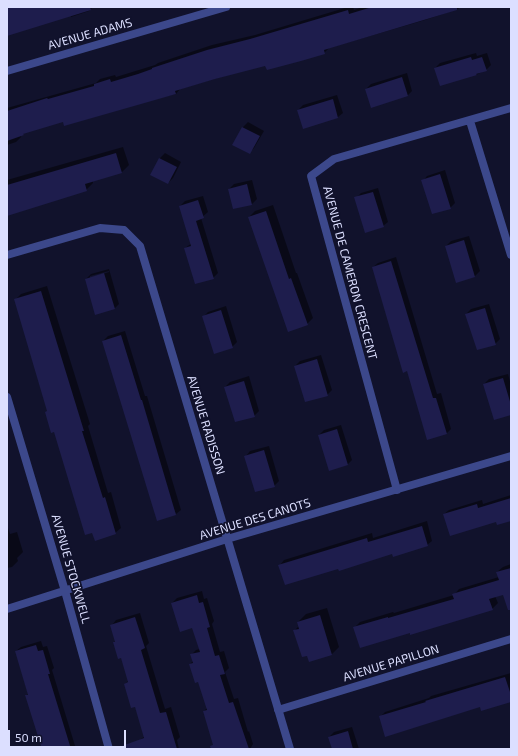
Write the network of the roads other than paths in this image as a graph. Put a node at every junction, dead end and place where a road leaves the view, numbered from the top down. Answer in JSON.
{"nodes":[{"id":1,"x":226,"y":7,"type":"edge"},
{"id":2,"x":7,"y":71,"type":"edge"},
{"id":3,"x":511,"y":108,"type":"edge"},
{"id":4,"x":470,"y":120,"type":"junction"},
{"id":5,"x":7,"y":255,"type":"edge"},
{"id":6,"x":511,"y":255,"type":"edge"},
{"id":7,"x":7,"y":397,"type":"edge"},
{"id":8,"x":511,"y":456,"type":"edge"},
{"id":9,"x":397,"y":490,"type":"junction"},
{"id":10,"x":227,"y":539,"type":"junction"},
{"id":11,"x":66,"y":591,"type":"junction"},
{"id":12,"x":7,"y":609,"type":"edge"},
{"id":13,"x":511,"y":639,"type":"edge"},
{"id":14,"x":278,"y":710,"type":"junction"},
{"id":15,"x":109,"y":749,"type":"edge"},
{"id":16,"x":290,"y":749,"type":"edge"}],
"edges":[{"from":1,"to":2,"type":"street","name":"AVENUE ADAMS"},
{"from":3,"to":4,"type":"street","name":"AVENUE DE CAMERON CRESCENT"},
{"from":4,"to":6,"type":"street"},
{"from":4,"to":9,"type":"street","name":"AVENUE DE CAMERON CRESCENT"},
{"from":5,"to":10,"type":"street","name":"AVENUE RADISSON"},
{"from":7,"to":11,"type":"street","name":"AVENUE STOCKWELL"},
{"from":8,"to":9,"type":"street","name":"AVENUE DES CANOTS"},
{"from":9,"to":10,"type":"street","name":"AVENUE DES CANOTS"},
{"from":10,"to":11,"type":"street","name":"AVENUE DES CANOTS"},
{"from":10,"to":14,"type":"street","name":"AVENUE RADISSON"},
{"from":11,"to":12,"type":"street","name":"AVENUE DES CANOTS"},
{"from":11,"to":15,"type":"street","name":"AVENUE STOCKWELL"},
{"from":13,"to":14,"type":"street","name":"AVENUE PAPILLON"},
{"from":14,"to":16,"type":"street","name":"AVENUE RADISSON"}]}
